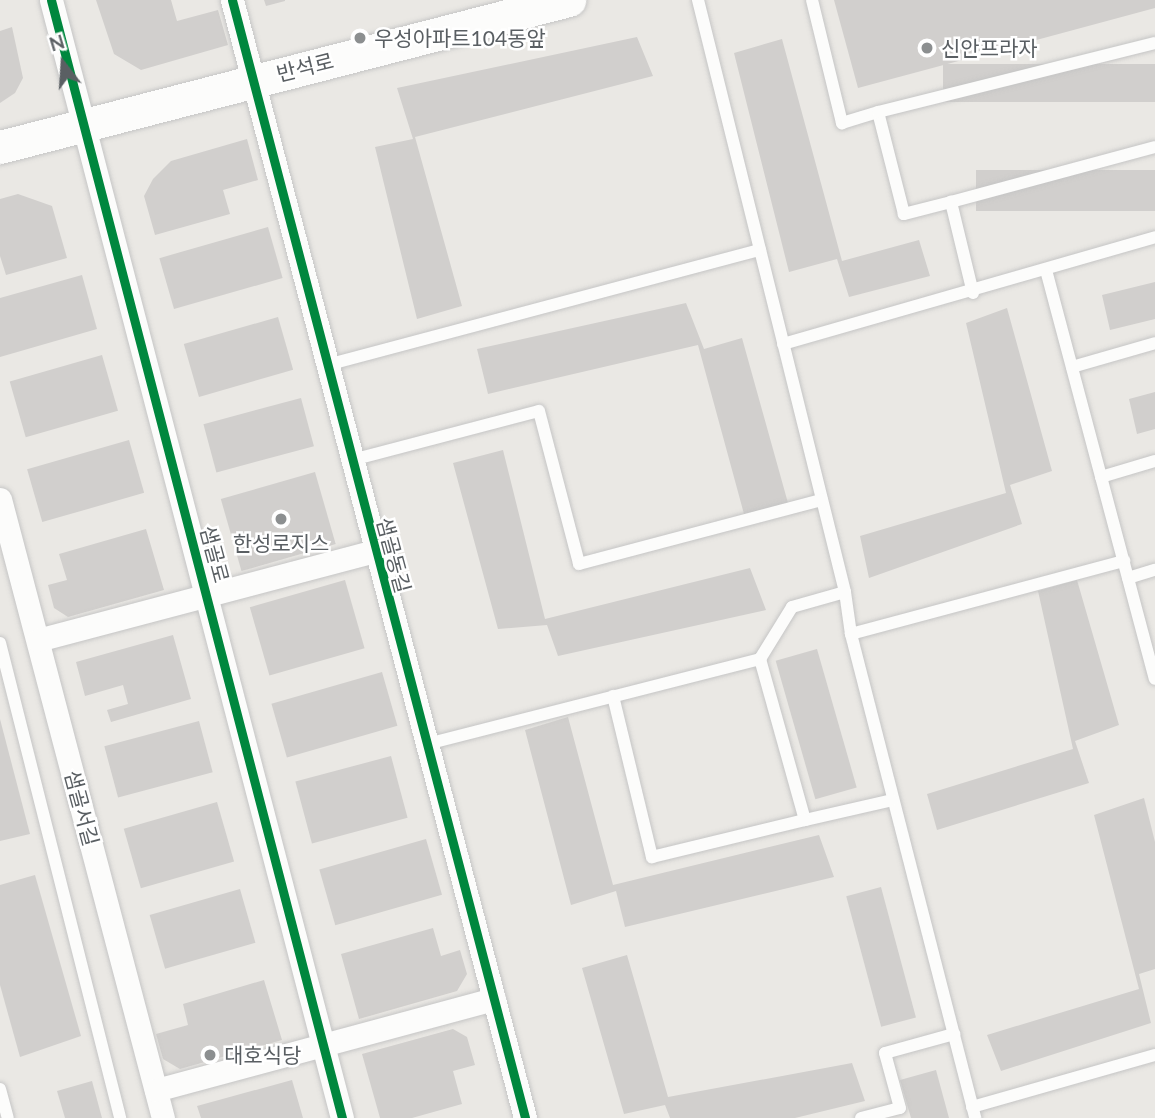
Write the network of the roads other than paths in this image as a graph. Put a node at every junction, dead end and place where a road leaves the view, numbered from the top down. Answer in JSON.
{"nodes":[{"id":1,"x":51,"y":0,"type":"edge"},
{"id":2,"x":232,"y":0,"type":"edge"},
{"id":3,"x":569,"y":0,"type":"edge"},
{"id":4,"x":698,"y":0,"type":"edge"},
{"id":5,"x":812,"y":0,"type":"edge"},
{"id":6,"x":1155,"y":43,"type":"edge"},
{"id":7,"x":254,"y":80,"type":"junction"},
{"id":8,"x":878,"y":112,"type":"junction"},
{"id":9,"x":83,"y":124,"type":"junction"},
{"id":10,"x":0,"y":147,"type":"edge"},
{"id":11,"x":1155,"y":147,"type":"edge"},
{"id":12,"x":951,"y":202,"type":"junction"},
{"id":13,"x":1155,"y":237,"type":"edge"},
{"id":14,"x":760,"y":250,"type":"junction"},
{"id":15,"x":1046,"y":270,"type":"junction"},
{"id":16,"x":973,"y":293,"type":"junction"},
{"id":17,"x":1155,"y":343,"type":"edge"},
{"id":18,"x":783,"y":344,"type":"junction"},
{"id":19,"x":327,"y":365,"type":"junction"},
{"id":20,"x":1072,"y":366,"type":"junction"},
{"id":21,"x":352,"y":460,"type":"junction"},
{"id":22,"x":1155,"y":461,"type":"edge"},
{"id":23,"x":1101,"y":477,"type":"junction"},
{"id":24,"x":0,"y":499,"type":"edge"},
{"id":25,"x":822,"y":500,"type":"junction"},
{"id":26,"x":374,"y":551,"type":"junction"},
{"id":27,"x":1124,"y":561,"type":"junction"},
{"id":28,"x":1155,"y":570,"type":"edge"},
{"id":29,"x":1128,"y":578,"type":"junction"},
{"id":30,"x":845,"y":592,"type":"junction"},
{"id":31,"x":208,"y":595,"type":"junction"},
{"id":32,"x":850,"y":634,"type":"junction"},
{"id":33,"x":38,"y":640,"type":"junction"},
{"id":34,"x":0,"y":643,"type":"edge"},
{"id":35,"x":760,"y":659,"type":"junction"},
{"id":36,"x":1155,"y":675,"type":"edge"},
{"id":37,"x":613,"y":696,"type":"junction"},
{"id":38,"x":427,"y":744,"type":"junction"},
{"id":39,"x":892,"y":800,"type":"junction"},
{"id":40,"x":805,"y":820,"type":"junction"},
{"id":41,"x":494,"y":999,"type":"junction"},
{"id":42,"x":954,"y":1034,"type":"junction"},
{"id":43,"x":324,"y":1047,"type":"junction"},
{"id":44,"x":1155,"y":1055,"type":"edge"},
{"id":45,"x":0,"y":1089,"type":"edge"},
{"id":46,"x":156,"y":1090,"type":"junction"},
{"id":47,"x":974,"y":1112,"type":"edge"},
{"id":48,"x":9,"y":1118,"type":"edge"},
{"id":49,"x":121,"y":1118,"type":"edge"},
{"id":50,"x":163,"y":1118,"type":"edge"},
{"id":51,"x":342,"y":1118,"type":"edge"},
{"id":52,"x":525,"y":1118,"type":"edge"},
{"id":53,"x":861,"y":1118,"type":"edge"}],
"edges":[{"from":1,"to":9,"type":"street","name":"샘골로"},
{"from":2,"to":7,"type":"street","name":"샘골동길"},
{"from":3,"to":7,"type":"street","name":"반석로"},
{"from":4,"to":14,"type":"lane"},
{"from":5,"to":8,"type":"lane"},
{"from":6,"to":8,"type":"lane"},
{"from":7,"to":9,"type":"street","name":"반석로"},
{"from":7,"to":19,"type":"street","name":"샘골동길"},
{"from":8,"to":12,"type":"lane"},
{"from":9,"to":10,"type":"street","name":"반석로"},
{"from":9,"to":31,"type":"street","name":"샘골로"},
{"from":11,"to":12,"type":"lane"},
{"from":12,"to":16,"type":"lane"},
{"from":13,"to":15,"type":"lane"},
{"from":14,"to":18,"type":"lane"},
{"from":14,"to":19,"type":"lane"},
{"from":15,"to":16,"type":"lane"},
{"from":15,"to":20,"type":"lane"},
{"from":16,"to":18,"type":"lane"},
{"from":17,"to":20,"type":"lane"},
{"from":18,"to":25,"type":"lane"},
{"from":19,"to":21,"type":"street","name":"샘골동길"},
{"from":20,"to":23,"type":"lane"},
{"from":21,"to":25,"type":"lane"},
{"from":21,"to":26,"type":"street","name":"샘골동길"},
{"from":22,"to":23,"type":"lane"},
{"from":23,"to":27,"type":"lane"},
{"from":24,"to":33,"type":"street","name":"샘골서길"},
{"from":25,"to":30,"type":"lane"},
{"from":26,"to":31,"type":"street"},
{"from":26,"to":38,"type":"street","name":"샘골동길"},
{"from":27,"to":29,"type":"lane"},
{"from":27,"to":32,"type":"lane"},
{"from":28,"to":29,"type":"lane"},
{"from":29,"to":36,"type":"lane"},
{"from":30,"to":32,"type":"lane"},
{"from":30,"to":35,"type":"lane"},
{"from":31,"to":33,"type":"street"},
{"from":31,"to":43,"type":"street","name":"샘골로"},
{"from":32,"to":39,"type":"lane"},
{"from":33,"to":46,"type":"street","name":"샘골서길"},
{"from":34,"to":49,"type":"lane"},
{"from":35,"to":37,"type":"lane"},
{"from":35,"to":40,"type":"lane"},
{"from":37,"to":38,"type":"lane"},
{"from":37,"to":40,"type":"lane"},
{"from":38,"to":41,"type":"street","name":"샘골동길"},
{"from":39,"to":40,"type":"lane"},
{"from":39,"to":42,"type":"lane"},
{"from":41,"to":43,"type":"street"},
{"from":41,"to":52,"type":"street","name":"샘골동길"},
{"from":42,"to":47,"type":"lane"},
{"from":42,"to":53,"type":"lane"},
{"from":43,"to":46,"type":"street"},
{"from":43,"to":51,"type":"street","name":"샘골로"},
{"from":44,"to":47,"type":"lane"},
{"from":45,"to":48,"type":"lane"},
{"from":46,"to":50,"type":"street","name":"샘골서길"}]}
